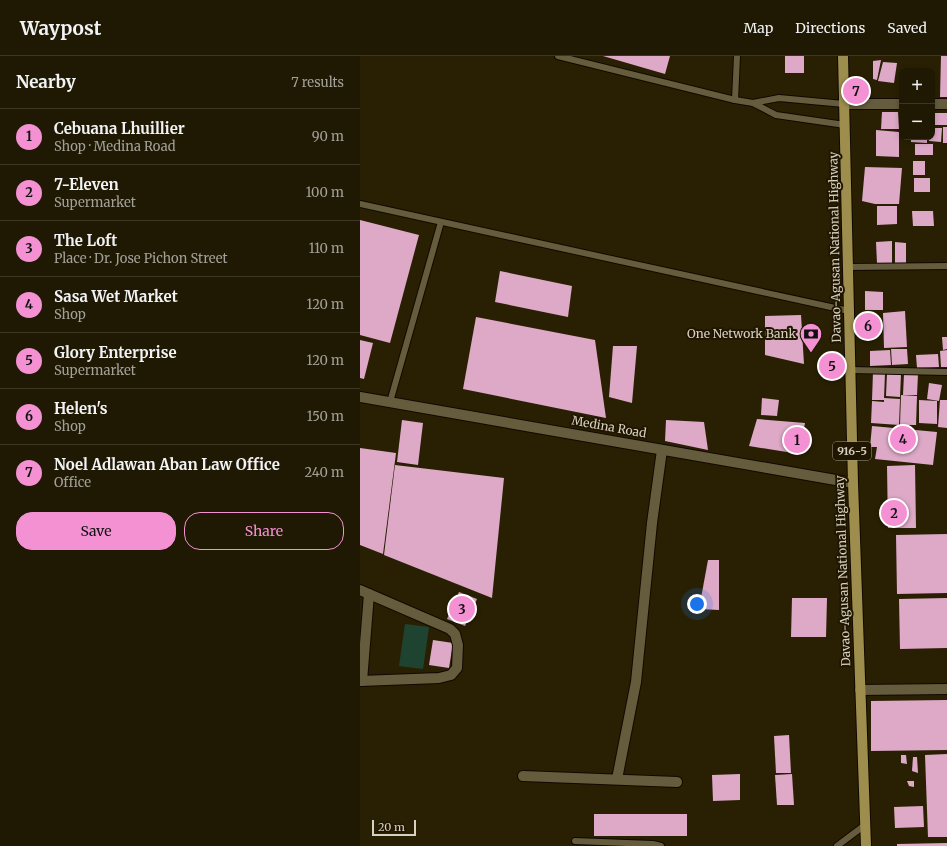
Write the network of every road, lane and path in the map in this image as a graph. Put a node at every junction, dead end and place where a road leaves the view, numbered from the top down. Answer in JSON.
{"nodes":[{"id":1,"x":558,"y":56,"type":"edge"},
{"id":2,"x":737,"y":56,"type":"edge"},
{"id":3,"x":843,"y":56,"type":"edge"},
{"id":4,"x":735,"y":100,"type":"junction"},
{"id":5,"x":753,"y":103,"type":"junction"},
{"id":6,"x":844,"y":104,"type":"junction"},
{"id":7,"x":899,"y":104,"type":"edge"},
{"id":8,"x":935,"y":104,"type":"edge"},
{"id":9,"x":947,"y":104,"type":"edge"},
{"id":10,"x":845,"y":125,"type":"junction"},
{"id":11,"x":360,"y":204,"type":"edge"},
{"id":12,"x":441,"y":222,"type":"junction"},
{"id":13,"x":947,"y":266,"type":"edge"},
{"id":14,"x":848,"y":267,"type":"junction"},
{"id":15,"x":849,"y":311,"type":"junction"},
{"id":16,"x":850,"y":370,"type":"junction"},
{"id":17,"x":947,"y":372,"type":"edge"},
{"id":18,"x":360,"y":397,"type":"edge"},
{"id":19,"x":390,"y":402,"type":"junction"},
{"id":20,"x":662,"y":450,"type":"junction"},
{"id":21,"x":853,"y":483,"type":"junction"},
{"id":22,"x":364,"y":592,"type":"edge"},
{"id":23,"x":361,"y":681,"type":"edge"},
{"id":24,"x":860,"y":690,"type":"junction"},
{"id":25,"x":947,"y":690,"type":"edge"},
{"id":26,"x":523,"y":776,"type":"dead end"},
{"id":27,"x":617,"y":779,"type":"junction"},
{"id":28,"x":677,"y":782,"type":"dead end"},
{"id":29,"x":865,"y":825,"type":"junction"},
{"id":30,"x":575,"y":841,"type":"dead end"},
{"id":31,"x":661,"y":846,"type":"edge"},
{"id":32,"x":837,"y":846,"type":"edge"},
{"id":33,"x":866,"y":846,"type":"edge"}],
"edges":[{"from":1,"to":4,"type":"lane"},
{"from":2,"to":4,"type":"lane"},
{"from":3,"to":6,"type":"main road","name":"Davao-Agusan National Highway","number":"916-5"},
{"from":4,"to":5,"type":"lane"},
{"from":5,"to":6,"type":"lane"},
{"from":5,"to":10,"type":"lane"},
{"from":6,"to":7,"type":"street"},
{"from":6,"to":10,"type":"main road","name":"Davao-Agusan National Highway","number":"916-5"},
{"from":8,"to":9,"type":"street"},
{"from":10,"to":14,"type":"main road","name":"Davao-Agusan National Highway","number":"916-5"},
{"from":11,"to":12,"type":"lane"},
{"from":12,"to":15,"type":"lane"},
{"from":12,"to":19,"type":"lane"},
{"from":13,"to":14,"type":"lane"},
{"from":14,"to":15,"type":"main road","name":"Davao-Agusan National Highway","number":"916-5"},
{"from":15,"to":16,"type":"main road","name":"Davao-Agusan National Highway","number":"916-5"},
{"from":16,"to":17,"type":"lane"},
{"from":16,"to":21,"type":"main road","name":"Davao-Agusan National Highway","number":"916-5"},
{"from":18,"to":19,"type":"street","name":"Medina Road"},
{"from":19,"to":20,"type":"street","name":"Medina Road"},
{"from":20,"to":21,"type":"street","name":"Medina Road"},
{"from":20,"to":27,"type":"street"},
{"from":21,"to":24,"type":"main road","name":"Davao-Agusan National Highway","number":"916-5"},
{"from":22,"to":23,"type":"street"},
{"from":22,"to":23,"type":"street"},
{"from":24,"to":25,"type":"street"},
{"from":24,"to":29,"type":"main road","name":"Davao-Agusan National Highway","number":"916-5"},
{"from":26,"to":27,"type":"street"},
{"from":27,"to":28,"type":"street"},
{"from":29,"to":32,"type":"lane"},
{"from":29,"to":33,"type":"main road","name":"Davao-Agusan National Highway","number":"916-5"},
{"from":30,"to":31,"type":"lane"}]}
